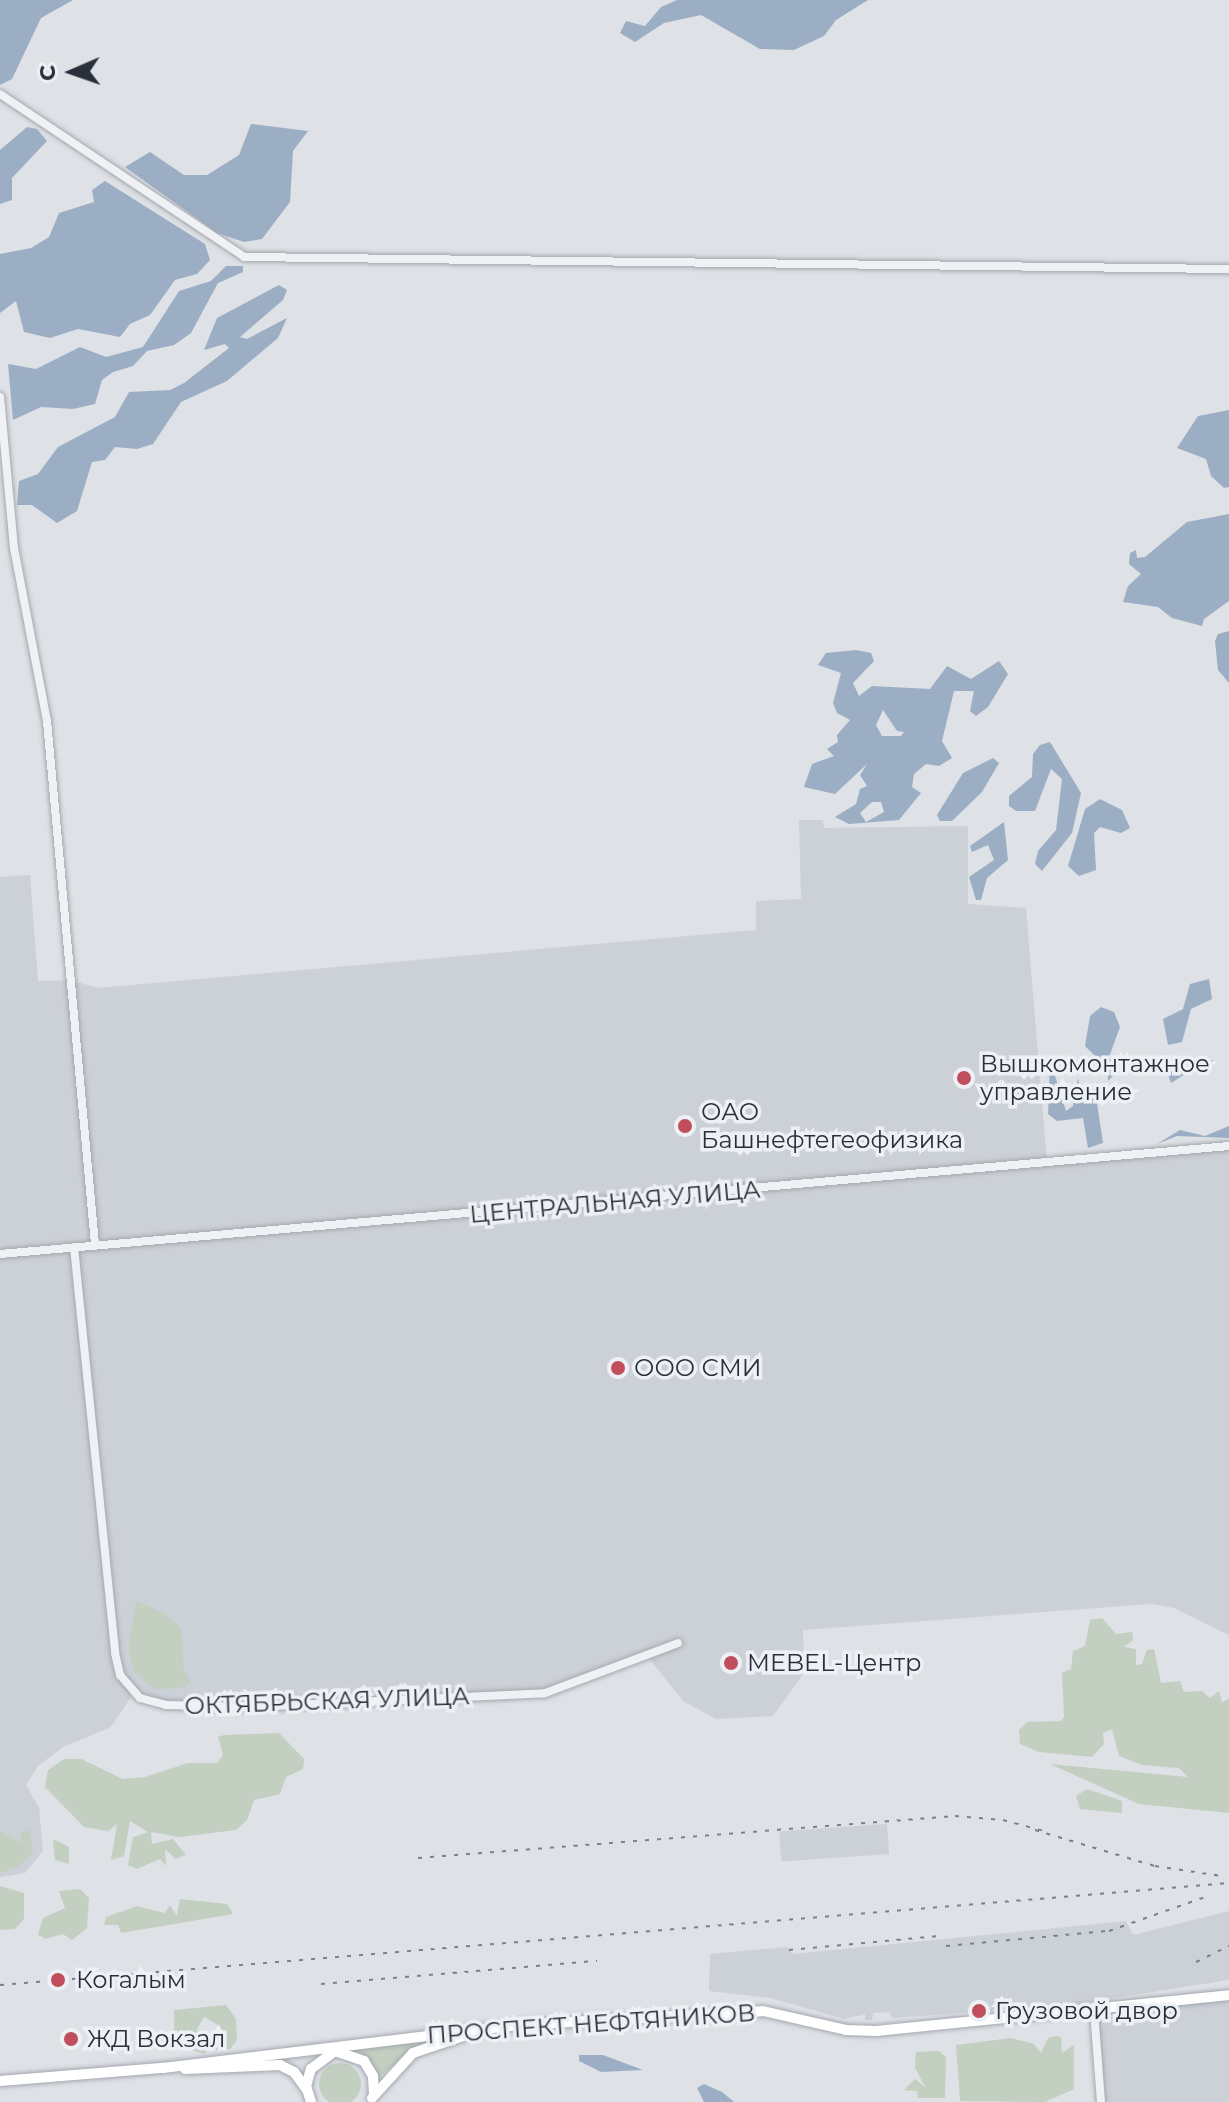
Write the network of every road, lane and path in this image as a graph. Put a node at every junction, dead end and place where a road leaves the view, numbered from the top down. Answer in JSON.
{"nodes":[{"id":1,"x":0,"y":94,"type":"edge"},
{"id":2,"x":1229,"y":269,"type":"edge"},
{"id":3,"x":0,"y":397,"type":"edge"},
{"id":4,"x":1229,"y":1146,"type":"edge"},
{"id":5,"x":95,"y":1244,"type":"junction"},
{"id":6,"x":74,"y":1247,"type":"junction"},
{"id":7,"x":0,"y":1254,"type":"edge"},
{"id":8,"x":678,"y":1643,"type":"dead end"},
{"id":9,"x":1229,"y":1995,"type":"edge"},
{"id":10,"x":1094,"y":2011,"type":"junction"},
{"id":11,"x":516,"y":2025,"type":"junction"},
{"id":12,"x":363,"y":2043,"type":"junction"},
{"id":13,"x":335,"y":2051,"type":"junction"},
{"id":14,"x":306,"y":2052,"type":"junction"},
{"id":15,"x":163,"y":2068,"type":"junction"},
{"id":16,"x":0,"y":2081,"type":"edge"},
{"id":17,"x":309,"y":2097,"type":"edge"},
{"id":18,"x":371,"y":2100,"type":"edge"},
{"id":19,"x":1101,"y":2102,"type":"edge"}],
"edges":[{"from":1,"to":2,"type":"street"},
{"from":3,"to":5,"type":"street"},
{"from":4,"to":5,"type":"street","name":"ЦЕНТРАЛЬНАЯ УЛИЦА"},
{"from":5,"to":6,"type":"street","name":"ЦЕНТРАЛЬНАЯ УЛИЦА"},
{"from":6,"to":7,"type":"street","name":"ЦЕНТРАЛЬНАЯ УЛИЦА"},
{"from":6,"to":8,"type":"street","name":"ОКТЯБРЬСКАЯ УЛИЦА"},
{"from":9,"to":10,"type":"main road","name":"ПРОСПЕКТ НЕФТЯНИКОВ"},
{"from":10,"to":11,"type":"main road","name":"ПРОСПЕКТ НЕФТЯНИКОВ"},
{"from":10,"to":19,"type":"street"},
{"from":11,"to":12,"type":"main road","name":"ПРОСПЕКТ НЕФТЯНИКОВ"},
{"from":11,"to":18,"type":"main road"},
{"from":12,"to":13,"type":"main road"},
{"from":12,"to":14,"type":"main road","name":"ПРОСПЕКТ НЕФТЯНИКОВ"},
{"from":13,"to":14,"type":"main road"},
{"from":13,"to":17,"type":"main road"},
{"from":13,"to":18,"type":"main road"},
{"from":14,"to":15,"type":"main road","name":"ПРОСПЕКТ НЕФТЯНИКОВ"},
{"from":15,"to":16,"type":"main road","name":"ПРОСПЕКТ НЕФТЯНИКОВ"},
{"from":15,"to":17,"type":"main road"}]}
